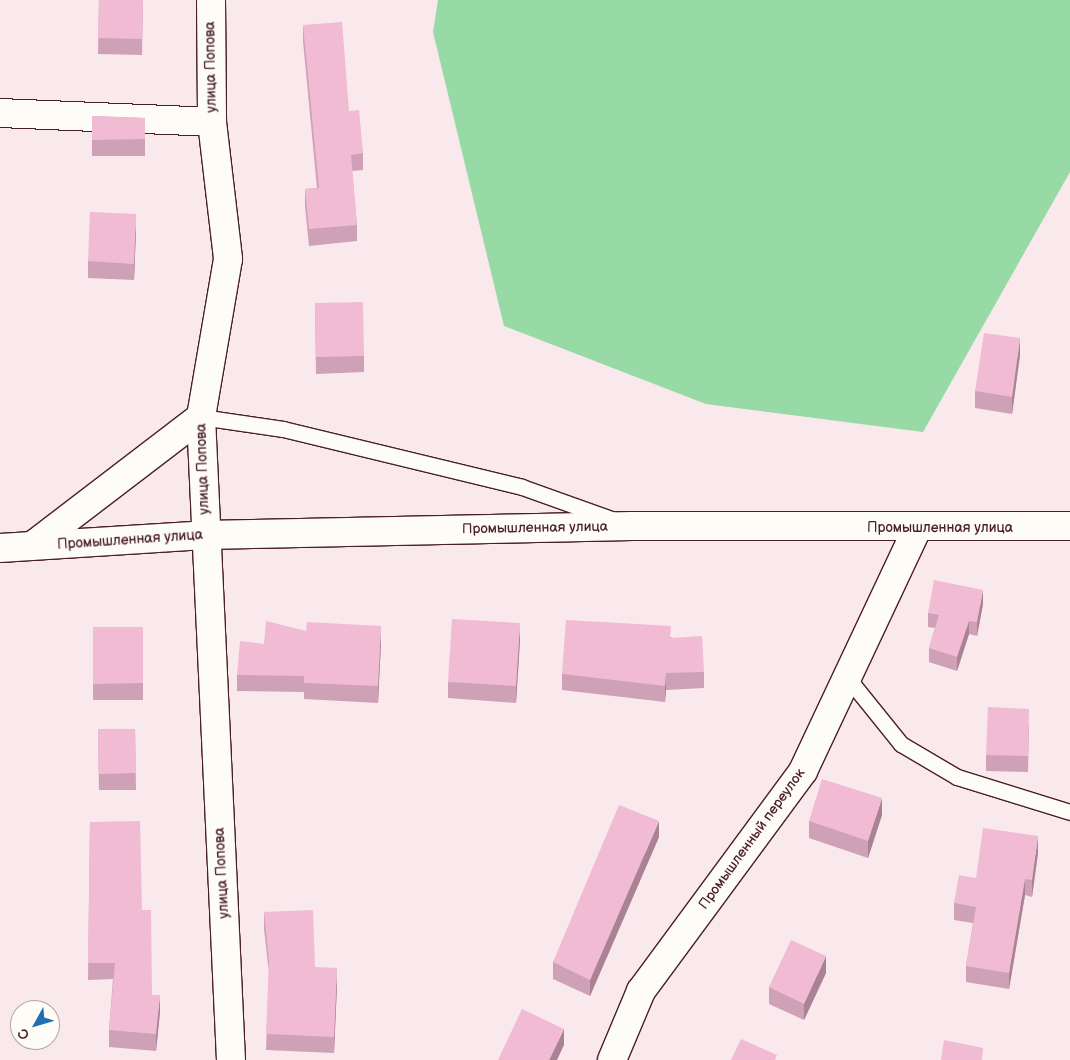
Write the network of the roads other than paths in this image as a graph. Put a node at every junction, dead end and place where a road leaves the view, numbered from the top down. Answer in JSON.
{"nodes":[{"id":1,"x":211,"y":0,"type":"edge"},
{"id":2,"x":0,"y":113,"type":"edge"},
{"id":3,"x":212,"y":122,"type":"junction"},
{"id":4,"x":202,"y":417,"type":"junction"},
{"id":5,"x":632,"y":526,"type":"junction"},
{"id":6,"x":1070,"y":526,"type":"edge"},
{"id":7,"x":918,"y":529,"type":"junction"},
{"id":8,"x":205,"y":535,"type":"junction"},
{"id":9,"x":32,"y":546,"type":"junction"},
{"id":10,"x":0,"y":548,"type":"edge"},
{"id":11,"x":847,"y":677,"type":"junction"},
{"id":12,"x":1070,"y":812,"type":"edge"},
{"id":13,"x":231,"y":1060,"type":"edge"},
{"id":14,"x":612,"y":1060,"type":"edge"}],
"edges":[{"from":1,"to":3,"type":"street","name":"улица Попова"},
{"from":2,"to":3,"type":"street"},
{"from":3,"to":4,"type":"street","name":"улица Попова"},
{"from":4,"to":5,"type":"lane"},
{"from":4,"to":8,"type":"street","name":"улица Попова"},
{"from":4,"to":9,"type":"street"},
{"from":5,"to":7,"type":"street","name":"Промышленная улица"},
{"from":5,"to":8,"type":"street","name":"Промышленная улица"},
{"from":6,"to":7,"type":"street","name":"Промышленная улица"},
{"from":7,"to":11,"type":"street","name":"Промышленный переулок"},
{"from":8,"to":9,"type":"street","name":"Промышленная улица"},
{"from":8,"to":13,"type":"street","name":"улица Попова"},
{"from":9,"to":10,"type":"street","name":"Промышленная улица"},
{"from":11,"to":12,"type":"lane"},
{"from":11,"to":14,"type":"street","name":"Промышленный переулок"}]}
